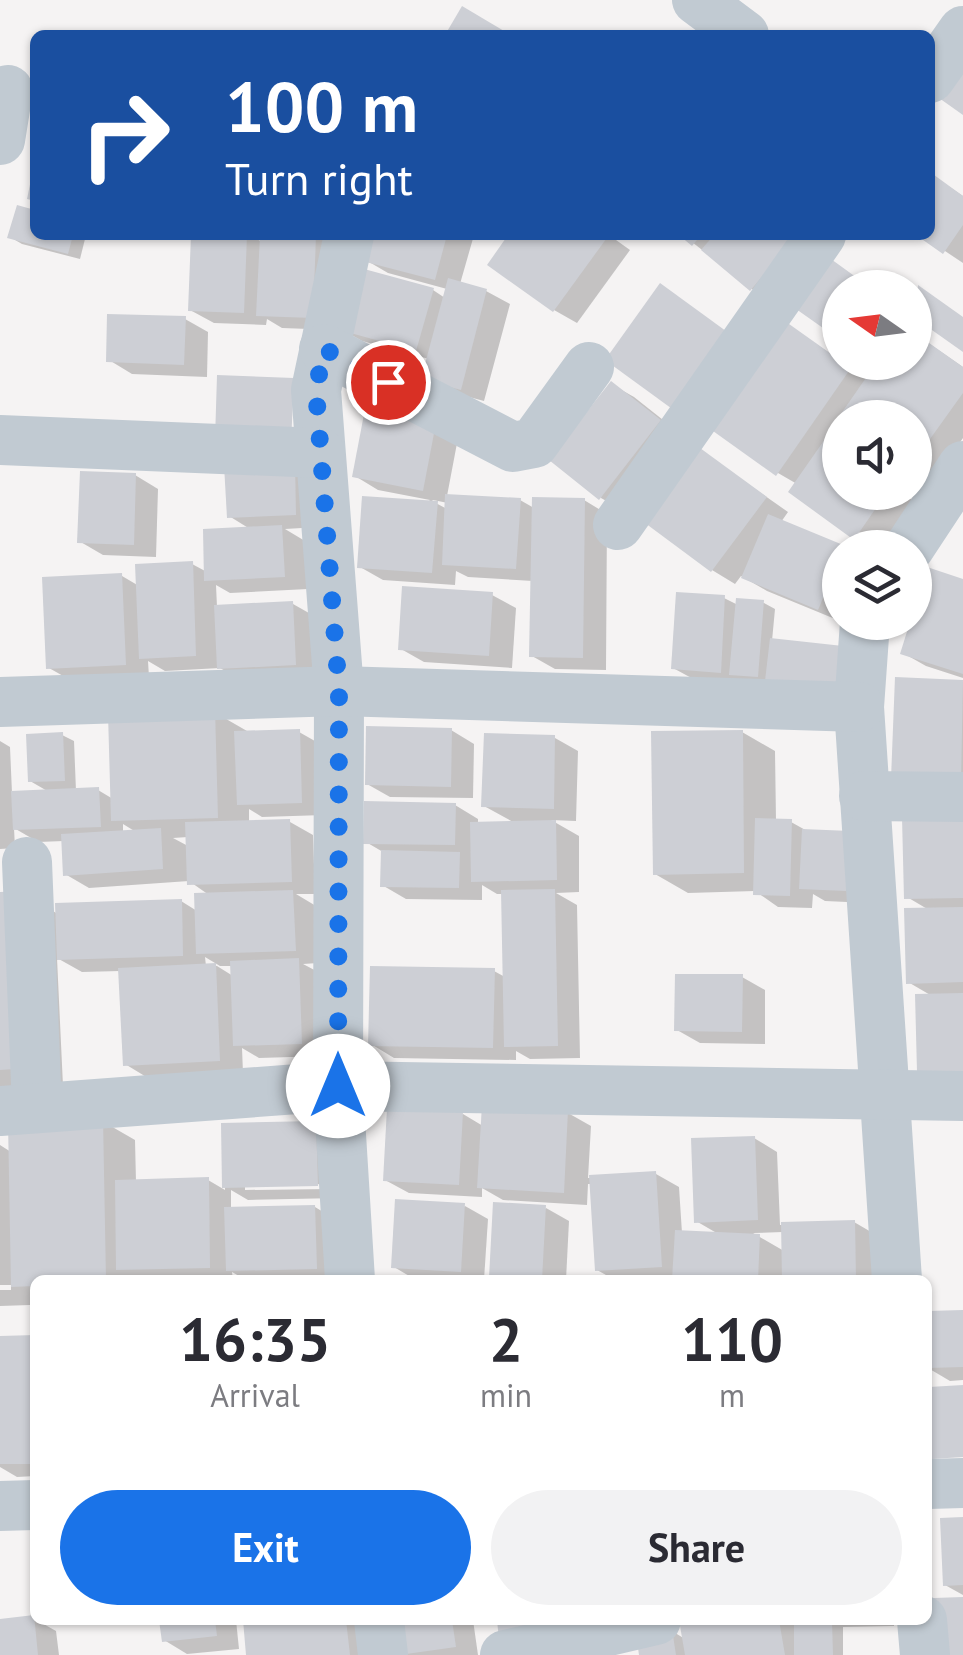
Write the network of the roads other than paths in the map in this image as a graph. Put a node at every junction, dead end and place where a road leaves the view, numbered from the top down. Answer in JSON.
{"nodes":[{"id":1,"x":697,"y":0,"type":"edge"},
{"id":2,"x":737,"y":30,"type":"edge"},
{"id":3,"x":963,"y":31,"type":"edge"},
{"id":4,"x":935,"y":71,"type":"edge"},
{"id":5,"x":8,"y":90,"type":"dead end"},
{"id":6,"x":0,"y":140,"type":"edge"},
{"id":7,"x":348,"y":240,"type":"edge"},
{"id":8,"x":818,"y":240,"type":"edge"},
{"id":9,"x":324,"y":349,"type":"junction"},
{"id":10,"x":589,"y":367,"type":"dead end"},
{"id":11,"x":0,"y":440,"type":"edge"},
{"id":12,"x":320,"y":453,"type":"junction"},
{"id":13,"x":963,"y":466,"type":"edge"},
{"id":14,"x":618,"y":525,"type":"dead end"},
{"id":15,"x":921,"y":530,"type":"edge"},
{"id":16,"x":864,"y":640,"type":"edge"},
{"id":17,"x":339,"y":691,"type":"junction"},
{"id":18,"x":0,"y":702,"type":"edge"},
{"id":19,"x":859,"y":708,"type":"junction"},
{"id":20,"x":864,"y":796,"type":"junction"},
{"id":21,"x":963,"y":797,"type":"edge"},
{"id":22,"x":27,"y":862,"type":"dead end"},
{"id":23,"x":338,"y":1086,"type":"junction"},
{"id":24,"x":963,"y":1096,"type":"edge"},
{"id":25,"x":883,"y":1097,"type":"junction"},
{"id":26,"x":19,"y":1110,"type":"edge"},
{"id":27,"x":350,"y":1275,"type":"edge"},
{"id":28,"x":897,"y":1275,"type":"edge"},
{"id":29,"x":963,"y":1483,"type":"edge"},
{"id":30,"x":932,"y":1484,"type":"edge"},
{"id":31,"x":30,"y":1505,"type":"edge"},
{"id":32,"x":0,"y":1506,"type":"edge"},
{"id":33,"x":380,"y":1625,"type":"edge"},
{"id":34,"x":634,"y":1625,"type":"edge"},
{"id":35,"x":922,"y":1625,"type":"edge"},
{"id":36,"x":383,"y":1655,"type":"edge"},
{"id":37,"x":505,"y":1655,"type":"edge"},
{"id":38,"x":924,"y":1655,"type":"edge"}],
"edges":[{"from":1,"to":2,"type":"street"},
{"from":3,"to":4,"type":"street"},
{"from":5,"to":6,"type":"street"},
{"from":7,"to":9,"type":"street"},
{"from":8,"to":14,"type":"street"},
{"from":9,"to":10,"type":"street"},
{"from":9,"to":12,"type":"street"},
{"from":11,"to":12,"type":"street"},
{"from":12,"to":17,"type":"street"},
{"from":13,"to":15,"type":"street"},
{"from":16,"to":19,"type":"street"},
{"from":17,"to":18,"type":"street"},
{"from":17,"to":19,"type":"street"},
{"from":17,"to":23,"type":"street"},
{"from":19,"to":20,"type":"street"},
{"from":20,"to":21,"type":"street"},
{"from":20,"to":25,"type":"street"},
{"from":22,"to":26,"type":"street"},
{"from":23,"to":25,"type":"street"},
{"from":23,"to":26,"type":"street"},
{"from":23,"to":27,"type":"street"},
{"from":24,"to":25,"type":"street"},
{"from":25,"to":28,"type":"street"},
{"from":29,"to":30,"type":"street"},
{"from":31,"to":32,"type":"street"},
{"from":33,"to":36,"type":"street"},
{"from":34,"to":37,"type":"street"},
{"from":35,"to":38,"type":"street"}]}
